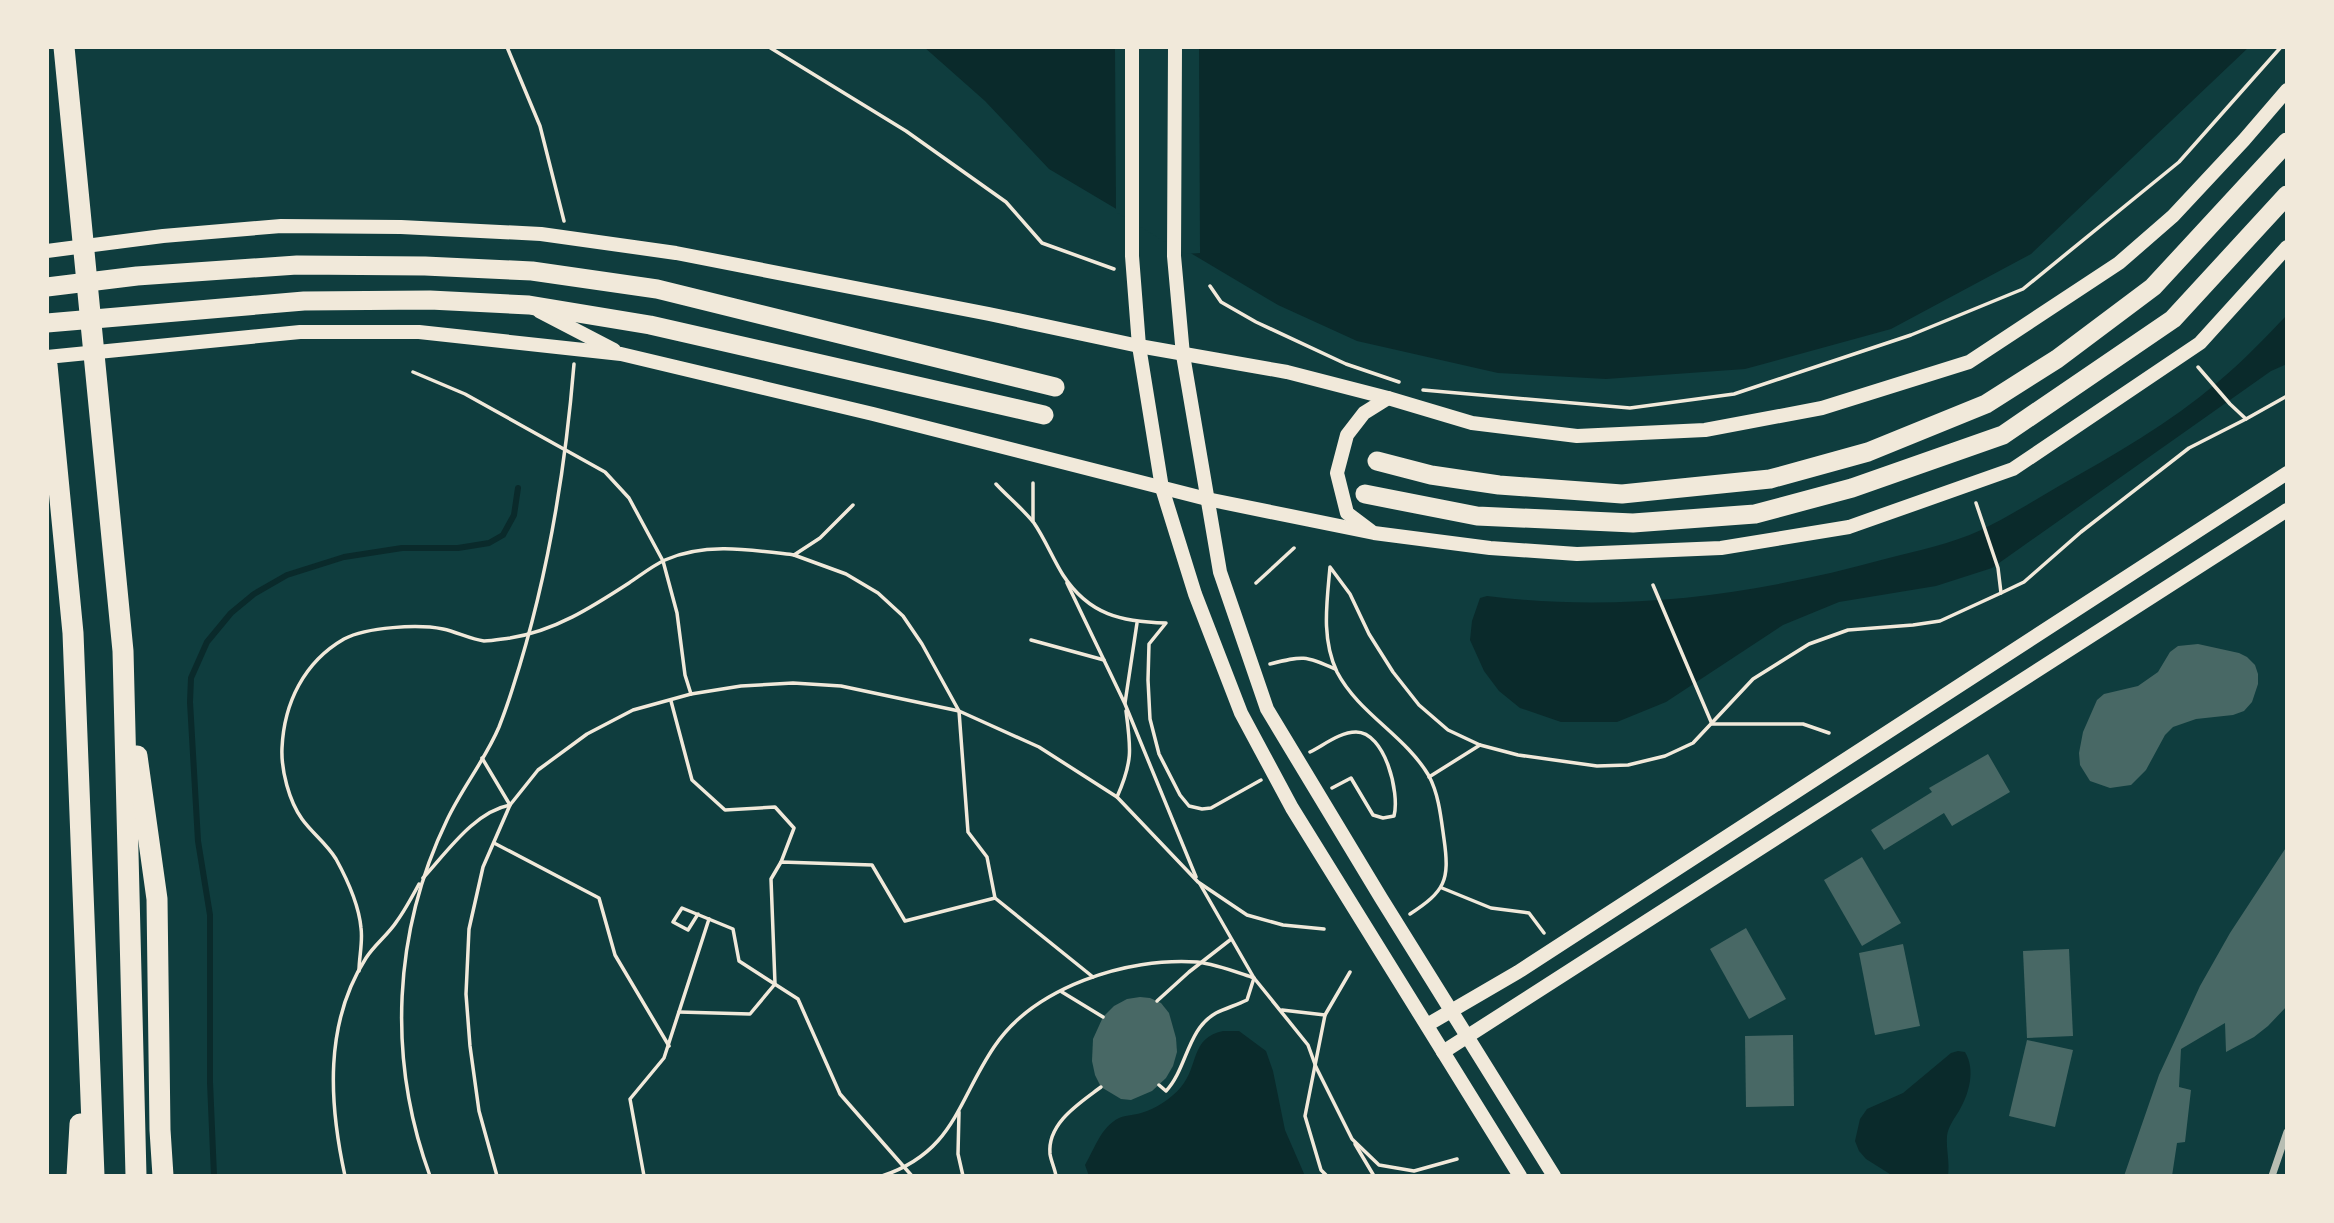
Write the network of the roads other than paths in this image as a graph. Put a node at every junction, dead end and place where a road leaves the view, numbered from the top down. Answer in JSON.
{"nodes":[{"id":1,"x":64,"y":47,"type":"edge"},
{"id":2,"x":1132,"y":47,"type":"edge"},
{"id":3,"x":1175,"y":47,"type":"edge"},
{"id":4,"x":2287,"y":90,"type":"edge"},
{"id":5,"x":2287,"y":142,"type":"edge"},
{"id":6,"x":2287,"y":195,"type":"edge"},
{"id":7,"x":2287,"y":247,"type":"edge"},
{"id":8,"x":47,"y":251,"type":"edge"},
{"id":9,"x":47,"y":287,"type":"edge"},
{"id":10,"x":528,"y":305,"type":"junction"},
{"id":11,"x":47,"y":323,"type":"edge"},
{"id":12,"x":1139,"y":346,"type":"junction"},
{"id":13,"x":621,"y":354,"type":"junction"},
{"id":14,"x":1183,"y":355,"type":"junction"},
{"id":15,"x":47,"y":357,"type":"edge"},
{"id":16,"x":47,"y":365,"type":"edge"},
{"id":17,"x":1055,"y":387,"type":"dead end"},
{"id":18,"x":1388,"y":398,"type":"junction"},
{"id":19,"x":1044,"y":415,"type":"dead end"},
{"id":20,"x":1377,"y":461,"type":"dead end"},
{"id":21,"x":2287,"y":473,"type":"edge"},
{"id":22,"x":1162,"y":488,"type":"junction"},
{"id":23,"x":1365,"y":494,"type":"dead end"},
{"id":24,"x":1207,"y":499,"type":"junction"},
{"id":25,"x":2287,"y":510,"type":"edge"},
{"id":26,"x":1374,"y":533,"type":"junction"},
{"id":27,"x":123,"y":651,"type":"junction"},
{"id":28,"x":88,"y":982,"type":"junction"},
{"id":29,"x":1450,"y":1010,"type":"junction"},
{"id":30,"x":1427,"y":1025,"type":"junction"},
{"id":31,"x":1466,"y":1036,"type":"junction"},
{"id":32,"x":1443,"y":1052,"type":"junction"},
{"id":33,"x":2287,"y":1132,"type":"edge"},
{"id":34,"x":77,"y":1176,"type":"edge"},
{"id":35,"x":94,"y":1176,"type":"edge"},
{"id":36,"x":136,"y":1176,"type":"edge"},
{"id":37,"x":163,"y":1176,"type":"edge"},
{"id":38,"x":1520,"y":1176,"type":"edge"},
{"id":39,"x":1554,"y":1176,"type":"edge"},
{"id":40,"x":2272,"y":1176,"type":"edge"}],
"edges":[{"from":1,"to":27,"type":"highway"},
{"from":2,"to":12,"type":"main road"},
{"from":3,"to":14,"type":"main road"},
{"from":4,"to":18,"type":"main road"},
{"from":5,"to":20,"type":"highway"},
{"from":6,"to":23,"type":"highway"},
{"from":7,"to":26,"type":"main road"},
{"from":8,"to":12,"type":"main road"},
{"from":9,"to":17,"type":"highway"},
{"from":10,"to":11,"type":"highway"},
{"from":10,"to":13,"type":"main road"},
{"from":10,"to":19,"type":"highway"},
{"from":12,"to":14,"type":"main road"},
{"from":12,"to":22,"type":"main road"},
{"from":13,"to":15,"type":"main road"},
{"from":13,"to":22,"type":"main road"},
{"from":14,"to":18,"type":"main road"},
{"from":14,"to":24,"type":"main road"},
{"from":16,"to":28,"type":"highway"},
{"from":18,"to":26,"type":"main road"},
{"from":21,"to":29,"type":"main road"},
{"from":22,"to":24,"type":"main road"},
{"from":22,"to":30,"type":"main road"},
{"from":24,"to":26,"type":"main road"},
{"from":24,"to":29,"type":"main road"},
{"from":25,"to":31,"type":"main road"},
{"from":27,"to":36,"type":"highway"},
{"from":27,"to":37,"type":"highway"},
{"from":28,"to":34,"type":"highway"},
{"from":28,"to":35,"type":"highway"},
{"from":29,"to":30,"type":"main road"},
{"from":29,"to":31,"type":"main road"},
{"from":30,"to":32,"type":"main road"},
{"from":31,"to":32,"type":"main road"},
{"from":31,"to":39,"type":"main road"},
{"from":32,"to":38,"type":"main road"},
{"from":33,"to":40,"type":"street"}]}
